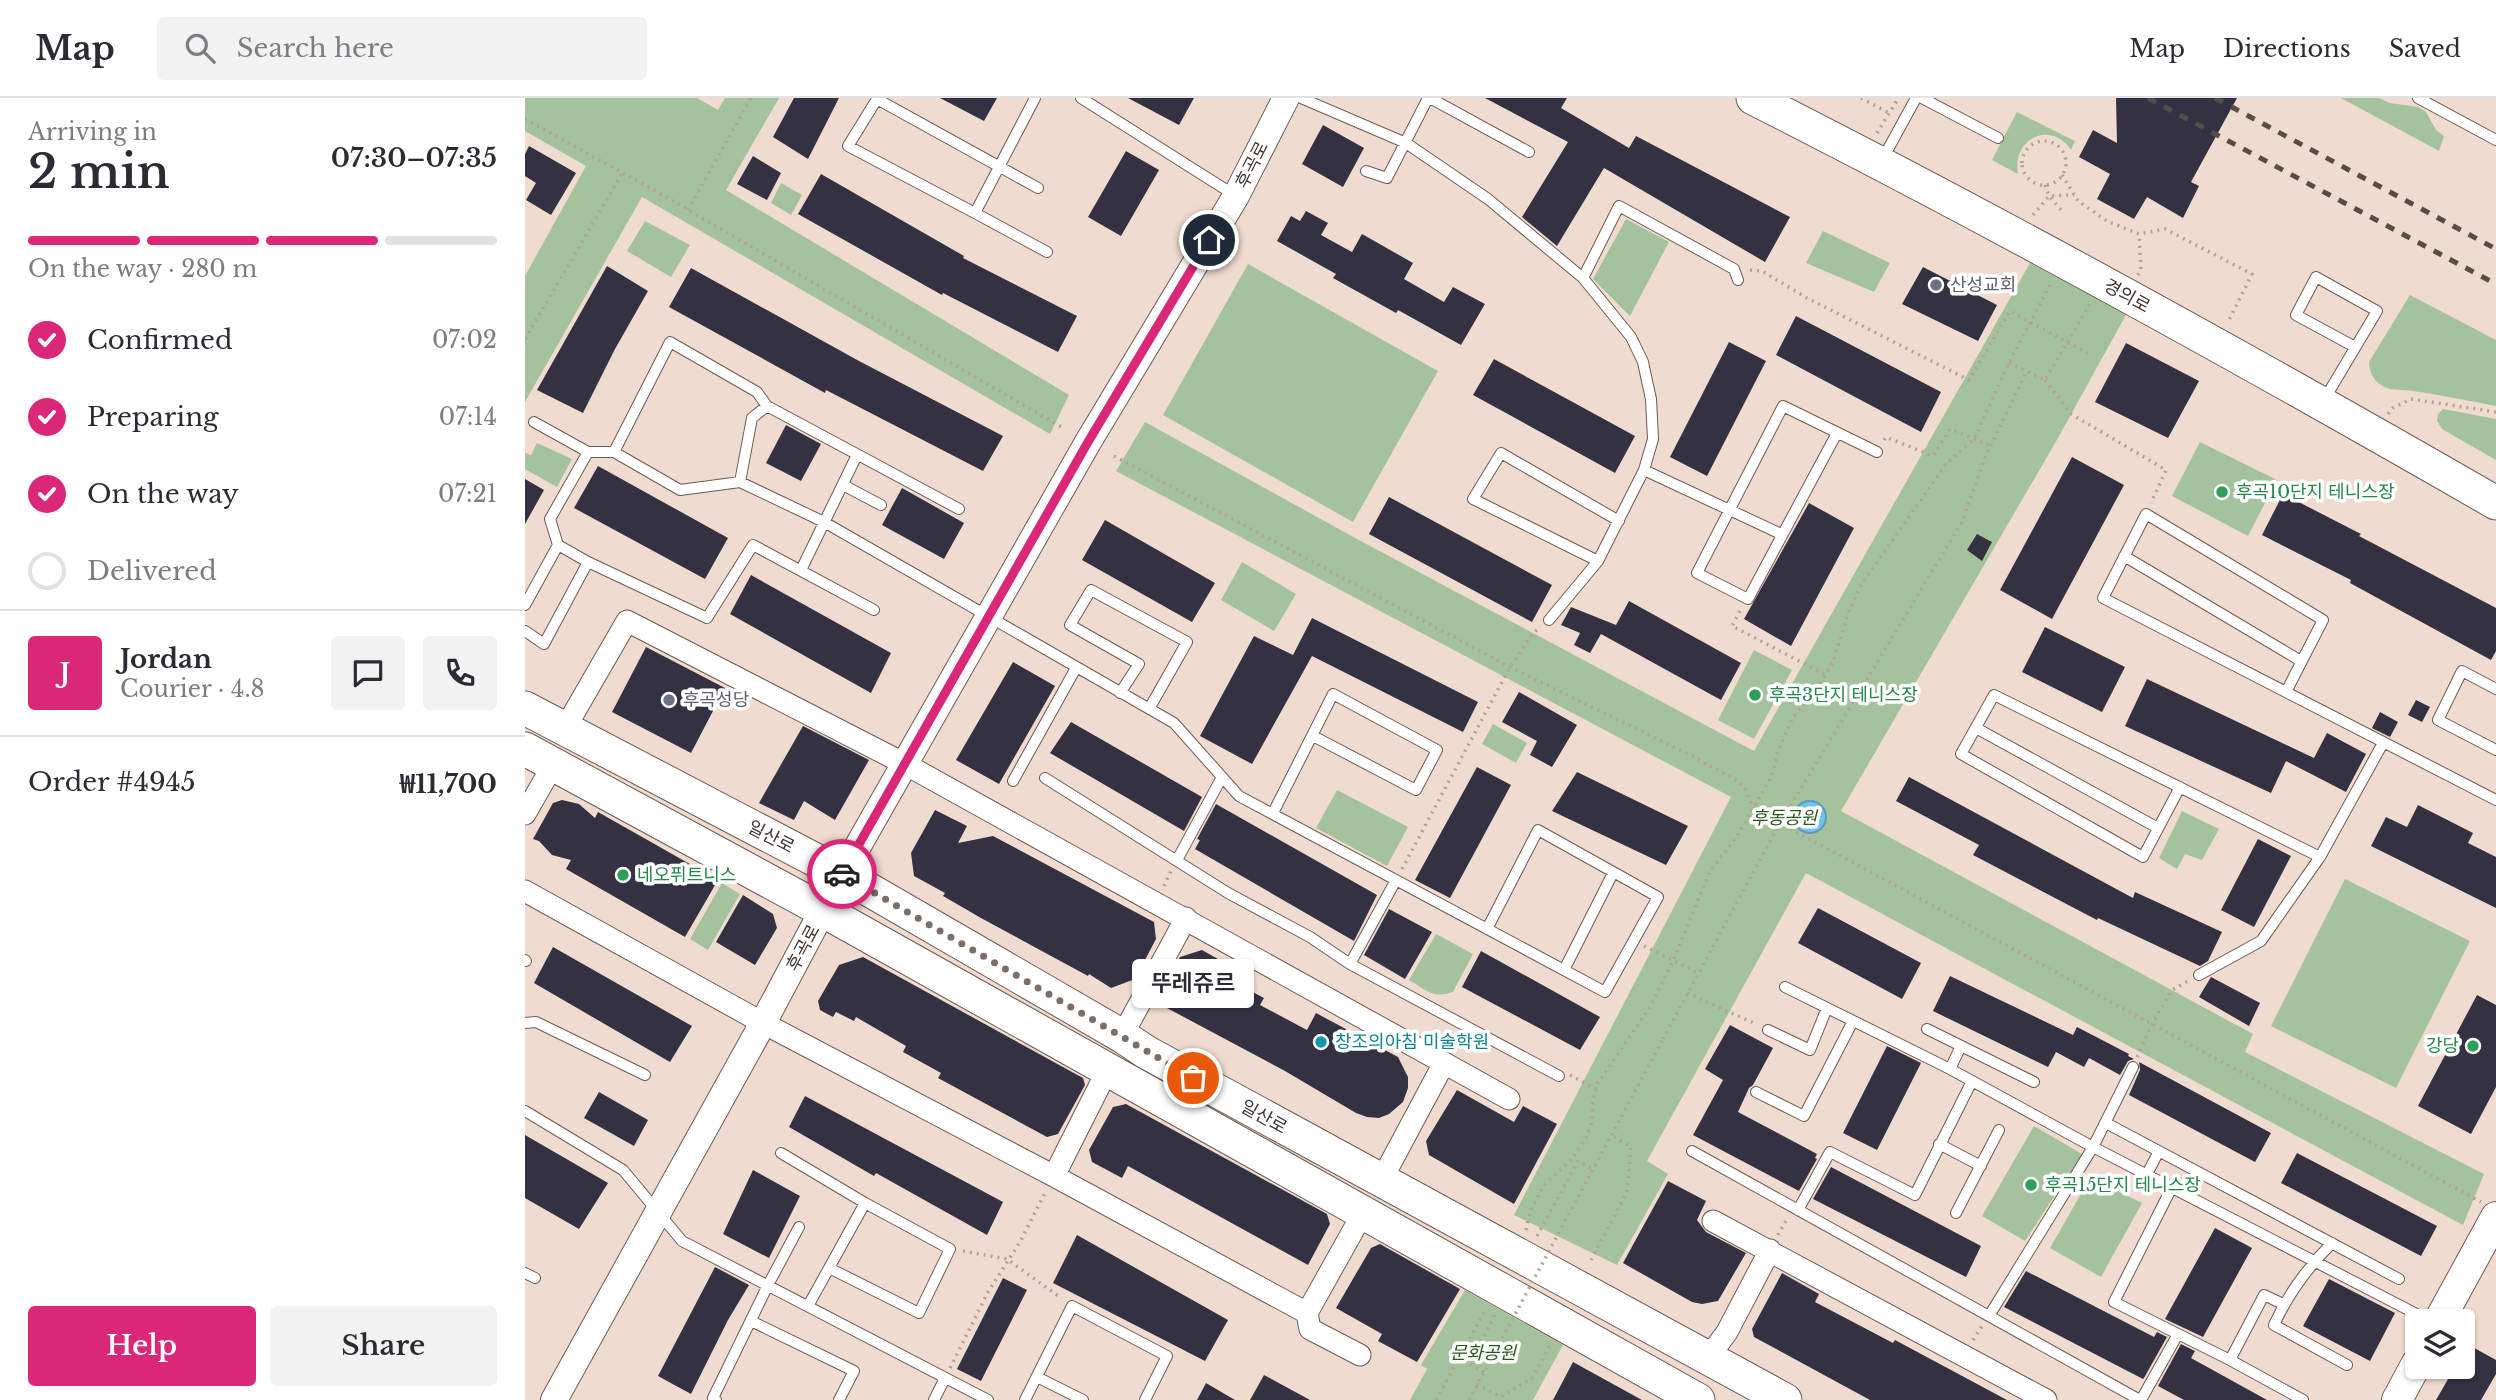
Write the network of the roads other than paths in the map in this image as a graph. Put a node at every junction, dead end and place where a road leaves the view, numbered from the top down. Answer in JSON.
{"nodes":[{"id":1,"x":1035,"y":98,"type":"edge"},
{"id":2,"x":1081,"y":98,"type":"edge"},
{"id":3,"x":1286,"y":98,"type":"edge"},
{"id":4,"x":1301,"y":98,"type":"edge"},
{"id":5,"x":1429,"y":98,"type":"edge"},
{"id":6,"x":1752,"y":98,"type":"edge"},
{"id":7,"x":1788,"y":98,"type":"edge"},
{"id":8,"x":1919,"y":98,"type":"edge"},
{"id":9,"x":2418,"y":98,"type":"edge"},
{"id":10,"x":1999,"y":138,"type":"dead end"},
{"id":11,"x":2496,"y":140,"type":"edge"},
{"id":12,"x":1882,"y":142,"type":"junction"},
{"id":13,"x":1406,"y":143,"type":"junction"},
{"id":14,"x":1529,"y":152,"type":"dead end"},
{"id":15,"x":999,"y":165,"type":"junction"},
{"id":16,"x":1366,"y":171,"type":"dead end"},
{"id":17,"x":1038,"y":188,"type":"dead end"},
{"id":18,"x":1236,"y":196,"type":"junction"},
{"id":19,"x":975,"y":213,"type":"junction"},
{"id":20,"x":1047,"y":252,"type":"dead end"},
{"id":21,"x":1736,"y":274,"type":"road end"},
{"id":22,"x":1583,"y":278,"type":"junction"},
{"id":23,"x":2355,"y":347,"type":"junction"},
{"id":24,"x":2327,"y":395,"type":"junction"},
{"id":25,"x":767,"y":406,"type":"junction"},
{"id":26,"x":534,"y":422,"type":"dead end"},
{"id":27,"x":1837,"y":433,"type":"junction"},
{"id":28,"x":588,"y":452,"type":"junction"},
{"id":29,"x":614,"y":452,"type":"junction"},
{"id":30,"x":1877,"y":452,"type":"road end"},
{"id":31,"x":857,"y":455,"type":"junction"},
{"id":32,"x":1644,"y":470,"type":"junction"},
{"id":33,"x":740,"y":482,"type":"junction"},
{"id":34,"x":843,"y":485,"type":"junction"},
{"id":35,"x":2496,"y":492,"type":"edge"},
{"id":36,"x":2496,"y":503,"type":"edge"},
{"id":37,"x":881,"y":505,"type":"dead end"},
{"id":38,"x":958,"y":509,"type":"dead end"},
{"id":39,"x":1730,"y":510,"type":"junction"},
{"id":40,"x":1619,"y":521,"type":"junction"},
{"id":41,"x":824,"y":522,"type":"junction"},
{"id":42,"x":1781,"y":534,"type":"junction"},
{"id":43,"x":558,"y":545,"type":"junction"},
{"id":44,"x":2124,"y":556,"type":"junction"},
{"id":45,"x":1598,"y":561,"type":"junction"},
{"id":46,"x":588,"y":562,"type":"junction"},
{"id":47,"x":801,"y":570,"type":"junction"},
{"id":48,"x":525,"y":605,"type":"edge"},
{"id":49,"x":874,"y":610,"type":"dead end"},
{"id":50,"x":988,"y":617,"type":"junction"},
{"id":51,"x":1549,"y":620,"type":"road end"},
{"id":52,"x":525,"y":631,"type":"edge"},
{"id":53,"x":2301,"y":661,"type":"junction"},
{"id":54,"x":1076,"y":668,"type":"junction"},
{"id":55,"x":2496,"y":688,"type":"edge"},
{"id":56,"x":2286,"y":692,"type":"junction"},
{"id":57,"x":1121,"y":693,"type":"junction"},
{"id":58,"x":525,"y":708,"type":"edge"},
{"id":59,"x":1149,"y":709,"type":"junction"},
{"id":60,"x":1976,"y":728,"type":"junction"},
{"id":61,"x":564,"y":730,"type":"junction"},
{"id":62,"x":1313,"y":736,"type":"junction"},
{"id":63,"x":2383,"y":743,"type":"junction"},
{"id":64,"x":2496,"y":750,"type":"edge"},
{"id":65,"x":539,"y":757,"type":"edge"},
{"id":66,"x":905,"y":764,"type":"junction"},
{"id":67,"x":1222,"y":777,"type":"junction"},
{"id":68,"x":1045,"y":778,"type":"dead end"},
{"id":69,"x":1013,"y":781,"type":"dead end"},
{"id":70,"x":2180,"y":787,"type":"junction"},
{"id":71,"x":2496,"y":800,"type":"edge"},
{"id":72,"x":1273,"y":813,"type":"junction"},
{"id":73,"x":525,"y":814,"type":"edge"},
{"id":74,"x":2158,"y":828,"type":"junction"},
{"id":75,"x":2320,"y":857,"type":"junction"},
{"id":76,"x":1177,"y":859,"type":"junction"},
{"id":77,"x":1613,"y":873,"type":"junction"},
{"id":78,"x":842,"y":874,"type":"junction"},
{"id":79,"x":1396,"y":880,"type":"junction"},
{"id":80,"x":525,"y":891,"type":"edge"},
{"id":81,"x":824,"y":911,"type":"junction"},
{"id":82,"x":1186,"y":918,"type":"junction"},
{"id":83,"x":1487,"y":929,"type":"junction"},
{"id":84,"x":1350,"y":964,"type":"junction"},
{"id":85,"x":1565,"y":970,"type":"junction"},
{"id":86,"x":2199,"y":975,"type":"road end"},
{"id":87,"x":1785,"y":987,"type":"dead end"},
{"id":88,"x":1828,"y":1008,"type":"junction"},
{"id":89,"x":1853,"y":1021,"type":"junction"},
{"id":90,"x":525,"y":1023,"type":"edge"},
{"id":91,"x":763,"y":1023,"type":"junction"},
{"id":92,"x":1768,"y":1030,"type":"road end"},
{"id":93,"x":1927,"y":1030,"type":"dead end"},
{"id":94,"x":1122,"y":1036,"type":"junction"},
{"id":95,"x":1961,"y":1046,"type":"junction"},
{"id":96,"x":1444,"y":1063,"type":"junction"},
{"id":97,"x":2133,"y":1067,"type":"road end"},
{"id":98,"x":1108,"y":1069,"type":"junction"},
{"id":99,"x":1950,"y":1069,"type":"junction"},
{"id":100,"x":645,"y":1075,"type":"dead end"},
{"id":101,"x":1559,"y":1076,"type":"road end"},
{"id":102,"x":1972,"y":1081,"type":"junction"},
{"id":103,"x":2034,"y":1082,"type":"dead end"},
{"id":104,"x":1756,"y":1093,"type":"dead end"},
{"id":105,"x":1509,"y":1099,"type":"dead end"},
{"id":106,"x":525,"y":1111,"type":"edge"},
{"id":107,"x":2106,"y":1123,"type":"junction"},
{"id":108,"x":1999,"y":1130,"type":"dead end"},
{"id":109,"x":1939,"y":1144,"type":"junction"},
{"id":110,"x":2094,"y":1147,"type":"junction"},
{"id":111,"x":1692,"y":1151,"type":"dead end"},
{"id":112,"x":2159,"y":1151,"type":"junction"},
{"id":113,"x":781,"y":1153,"type":"dead end"},
{"id":114,"x":1981,"y":1166,"type":"junction"},
{"id":115,"x":2147,"y":1174,"type":"junction"},
{"id":116,"x":1053,"y":1175,"type":"junction"},
{"id":117,"x":1381,"y":1181,"type":"junction"},
{"id":118,"x":2172,"y":1187,"type":"junction"},
{"id":119,"x":865,"y":1203,"type":"junction"},
{"id":120,"x":2489,"y":1209,"type":"edge"},
{"id":121,"x":1798,"y":1210,"type":"junction"},
{"id":122,"x":657,"y":1211,"type":"junction"},
{"id":123,"x":1363,"y":1213,"type":"junction"},
{"id":124,"x":1956,"y":1213,"type":"dead end"},
{"id":125,"x":1713,"y":1221,"type":"dead end"},
{"id":126,"x":799,"y":1227,"type":"dead end"},
{"id":127,"x":2332,"y":1243,"type":"junction"},
{"id":128,"x":1770,"y":1250,"type":"junction"},
{"id":129,"x":2314,"y":1262,"type":"junction"},
{"id":130,"x":829,"y":1268,"type":"junction"},
{"id":131,"x":2399,"y":1279,"type":"dead end"},
{"id":132,"x":768,"y":1285,"type":"junction"},
{"id":133,"x":2283,"y":1304,"type":"junction"},
{"id":134,"x":808,"y":1306,"type":"junction"},
{"id":135,"x":2406,"y":1309,"type":"edge"},
{"id":136,"x":2444,"y":1309,"type":"edge"},
{"id":137,"x":1307,"y":1313,"type":"junction"},
{"id":138,"x":1989,"y":1316,"type":"junction"},
{"id":139,"x":751,"y":1321,"type":"junction"},
{"id":140,"x":2178,"y":1334,"type":"junction"},
{"id":141,"x":1360,"y":1355,"type":"dead end"},
{"id":142,"x":1708,"y":1358,"type":"junction"},
{"id":143,"x":2230,"y":1360,"type":"junction"},
{"id":144,"x":2347,"y":1365,"type":"dead end"},
{"id":145,"x":1037,"y":1377,"type":"junction"},
{"id":146,"x":945,"y":1378,"type":"junction"},
{"id":147,"x":2408,"y":1379,"type":"edge"},
{"id":148,"x":2036,"y":1397,"type":"edge"},
{"id":149,"x":1688,"y":1398,"type":"edge"},
{"id":150,"x":554,"y":1400,"type":"edge"},
{"id":151,"x":716,"y":1400,"type":"edge"},
{"id":152,"x":839,"y":1400,"type":"edge"},
{"id":153,"x":934,"y":1400,"type":"edge"},
{"id":154,"x":988,"y":1400,"type":"edge"},
{"id":155,"x":1025,"y":1400,"type":"edge"},
{"id":156,"x":1083,"y":1400,"type":"edge"},
{"id":157,"x":1146,"y":1400,"type":"edge"},
{"id":158,"x":1785,"y":1400,"type":"edge"},
{"id":159,"x":2141,"y":1400,"type":"edge"},
{"id":160,"x":2303,"y":1400,"type":"edge"},
{"id":161,"x":2397,"y":1400,"type":"edge"}],
"edges":[{"from":1,"to":15,"type":"lane"},
{"from":2,"to":18,"type":"lane"},
{"from":3,"to":18,"type":"street","name":"후곡로"},
{"from":4,"to":13,"type":"lane"},
{"from":5,"to":13,"type":"lane"},
{"from":5,"to":14,"type":"lane"},
{"from":6,"to":36,"type":"main road","name":"경의로"},
{"from":7,"to":12,"type":"main road","name":"경의로"},
{"from":8,"to":10,"type":"lane"},
{"from":8,"to":12,"type":"lane"},
{"from":9,"to":11,"type":"lane"},
{"from":12,"to":24,"type":"main road","name":"경의로"},
{"from":13,"to":16,"type":"lane"},
{"from":13,"to":22,"type":"lane"},
{"from":15,"to":17,"type":"lane"},
{"from":15,"to":19,"type":"lane"},
{"from":15,"to":19,"type":"lane"},
{"from":18,"to":50,"type":"street","name":"후곡로"},
{"from":19,"to":20,"type":"lane"},
{"from":21,"to":22,"type":"lane"},
{"from":22,"to":32,"type":"lane"},
{"from":23,"to":23,"type":"lane"},
{"from":23,"to":24,"type":"lane"},
{"from":24,"to":35,"type":"main road","name":"경의로"},
{"from":25,"to":29,"type":"lane"},
{"from":25,"to":31,"type":"lane"},
{"from":25,"to":33,"type":"lane"},
{"from":26,"to":28,"type":"lane"},
{"from":27,"to":30,"type":"lane"},
{"from":27,"to":39,"type":"lane"},
{"from":27,"to":42,"type":"lane"},
{"from":28,"to":29,"type":"lane"},
{"from":28,"to":43,"type":"lane"},
{"from":29,"to":33,"type":"lane"},
{"from":31,"to":34,"type":"lane"},
{"from":31,"to":38,"type":"lane"},
{"from":32,"to":39,"type":"lane"},
{"from":32,"to":40,"type":"lane"},
{"from":33,"to":41,"type":"lane"},
{"from":34,"to":37,"type":"lane"},
{"from":34,"to":41,"type":"lane"},
{"from":39,"to":42,"type":"lane"},
{"from":39,"to":42,"type":"lane"},
{"from":40,"to":45,"type":"lane"},
{"from":40,"to":45,"type":"lane"},
{"from":41,"to":47,"type":"lane"},
{"from":41,"to":50,"type":"lane"},
{"from":43,"to":46,"type":"lane"},
{"from":43,"to":48,"type":"lane"},
{"from":44,"to":53,"type":"lane"},
{"from":44,"to":53,"type":"lane"},
{"from":44,"to":56,"type":"lane"},
{"from":45,"to":51,"type":"lane"},
{"from":46,"to":47,"type":"lane"},
{"from":46,"to":52,"type":"lane"},
{"from":47,"to":49,"type":"lane"},
{"from":50,"to":54,"type":"lane"},
{"from":50,"to":66,"type":"street","name":"후곡로"},
{"from":53,"to":56,"type":"lane"},
{"from":54,"to":57,"type":"lane"},
{"from":54,"to":69,"type":"lane"},
{"from":55,"to":64,"type":"lane"},
{"from":56,"to":63,"type":"lane"},
{"from":57,"to":59,"type":"lane"},
{"from":57,"to":59,"type":"lane"},
{"from":58,"to":61,"type":"main road","name":"일산로"},
{"from":59,"to":67,"type":"lane"},
{"from":60,"to":70,"type":"lane"},
{"from":60,"to":74,"type":"lane"},
{"from":60,"to":74,"type":"lane"},
{"from":61,"to":66,"type":"street"},
{"from":61,"to":78,"type":"main road","name":"일산로"},
{"from":62,"to":62,"type":"lane"},
{"from":62,"to":72,"type":"lane"},
{"from":63,"to":71,"type":"lane"},
{"from":63,"to":75,"type":"lane"},
{"from":65,"to":73,"type":"street"},
{"from":65,"to":81,"type":"main road","name":"일산로"},
{"from":66,"to":78,"type":"street","name":"후곡로"},
{"from":66,"to":82,"type":"street"},
{"from":67,"to":72,"type":"lane"},
{"from":67,"to":76,"type":"lane"},
{"from":68,"to":76,"type":"lane"},
{"from":70,"to":74,"type":"lane"},
{"from":70,"to":75,"type":"lane"},
{"from":72,"to":79,"type":"lane"},
{"from":75,"to":86,"type":"lane"},
{"from":76,"to":84,"type":"lane"},
{"from":77,"to":83,"type":"lane"},
{"from":77,"to":85,"type":"lane"},
{"from":77,"to":85,"type":"lane"},
{"from":78,"to":81,"type":"street","name":"후곡로"},
{"from":78,"to":94,"type":"main road","name":"일산로"},
{"from":79,"to":83,"type":"lane"},
{"from":79,"to":84,"type":"lane"},
{"from":80,"to":91,"type":"street"},
{"from":81,"to":91,"type":"street","name":"후곡로"},
{"from":81,"to":98,"type":"main road","name":"일산로"},
{"from":82,"to":94,"type":"street"},
{"from":82,"to":96,"type":"street"},
{"from":83,"to":85,"type":"lane"},
{"from":84,"to":101,"type":"lane"},
{"from":87,"to":88,"type":"lane"},
{"from":88,"to":89,"type":"lane"},
{"from":88,"to":92,"type":"lane"},
{"from":89,"to":99,"type":"lane"},
{"from":89,"to":104,"type":"lane"},
{"from":90,"to":100,"type":"lane"},
{"from":91,"to":116,"type":"street"},
{"from":91,"to":122,"type":"street","name":"후곡로"},
{"from":93,"to":95,"type":"lane"},
{"from":94,"to":117,"type":"main road","name":"일산로"},
{"from":95,"to":99,"type":"lane"},
{"from":95,"to":103,"type":"lane"},
{"from":96,"to":105,"type":"street"},
{"from":96,"to":117,"type":"street"},
{"from":97,"to":107,"type":"lane"},
{"from":98,"to":116,"type":"street"},
{"from":98,"to":123,"type":"main road","name":"일산로"},
{"from":99,"to":102,"type":"lane"},
{"from":102,"to":109,"type":"lane"},
{"from":102,"to":110,"type":"lane"},
{"from":106,"to":122,"type":"lane"},
{"from":107,"to":110,"type":"lane"},
{"from":107,"to":112,"type":"lane"},
{"from":108,"to":114,"type":"lane"},
{"from":109,"to":114,"type":"lane"},
{"from":109,"to":121,"type":"lane"},
{"from":110,"to":115,"type":"lane"},
{"from":110,"to":138,"type":"lane"},
{"from":111,"to":121,"type":"lane"},
{"from":112,"to":115,"type":"lane"},
{"from":112,"to":127,"type":"lane"},
{"from":113,"to":119,"type":"lane"},
{"from":114,"to":124,"type":"lane"},
{"from":115,"to":118,"type":"lane"},
{"from":116,"to":137,"type":"street"},
{"from":117,"to":142,"type":"main road","name":"일산로"},
{"from":118,"to":129,"type":"lane"},
{"from":118,"to":140,"type":"lane"},
{"from":119,"to":130,"type":"lane"},
{"from":119,"to":130,"type":"lane"},
{"from":120,"to":136,"type":"main road"},
{"from":121,"to":138,"type":"lane"},
{"from":122,"to":132,"type":"lane"},
{"from":122,"to":150,"type":"street","name":"후곡로"},
{"from":123,"to":137,"type":"street"},
{"from":123,"to":149,"type":"main road","name":"일산로"},
{"from":125,"to":128,"type":"street"},
{"from":126,"to":132,"type":"lane"},
{"from":127,"to":129,"type":"lane"},
{"from":127,"to":131,"type":"lane"},
{"from":128,"to":142,"type":"street"},
{"from":128,"to":148,"type":"street"},
{"from":129,"to":133,"type":"lane"},
{"from":129,"to":135,"type":"lane"},
{"from":130,"to":134,"type":"lane"},
{"from":132,"to":134,"type":"lane"},
{"from":132,"to":139,"type":"lane"},
{"from":133,"to":143,"type":"lane"},
{"from":133,"to":144,"type":"lane"},
{"from":134,"to":146,"type":"lane"},
{"from":137,"to":141,"type":"street"},
{"from":138,"to":159,"type":"lane"},
{"from":139,"to":151,"type":"lane"},
{"from":139,"to":152,"type":"lane"},
{"from":140,"to":143,"type":"lane"},
{"from":140,"to":159,"type":"lane"},
{"from":142,"to":158,"type":"main road","name":"일산로"},
{"from":143,"to":160,"type":"lane"},
{"from":145,"to":155,"type":"lane"},
{"from":145,"to":156,"type":"lane"},
{"from":145,"to":157,"type":"lane"},
{"from":146,"to":153,"type":"lane"},
{"from":146,"to":154,"type":"lane"},
{"from":147,"to":161,"type":"main road"}]}
